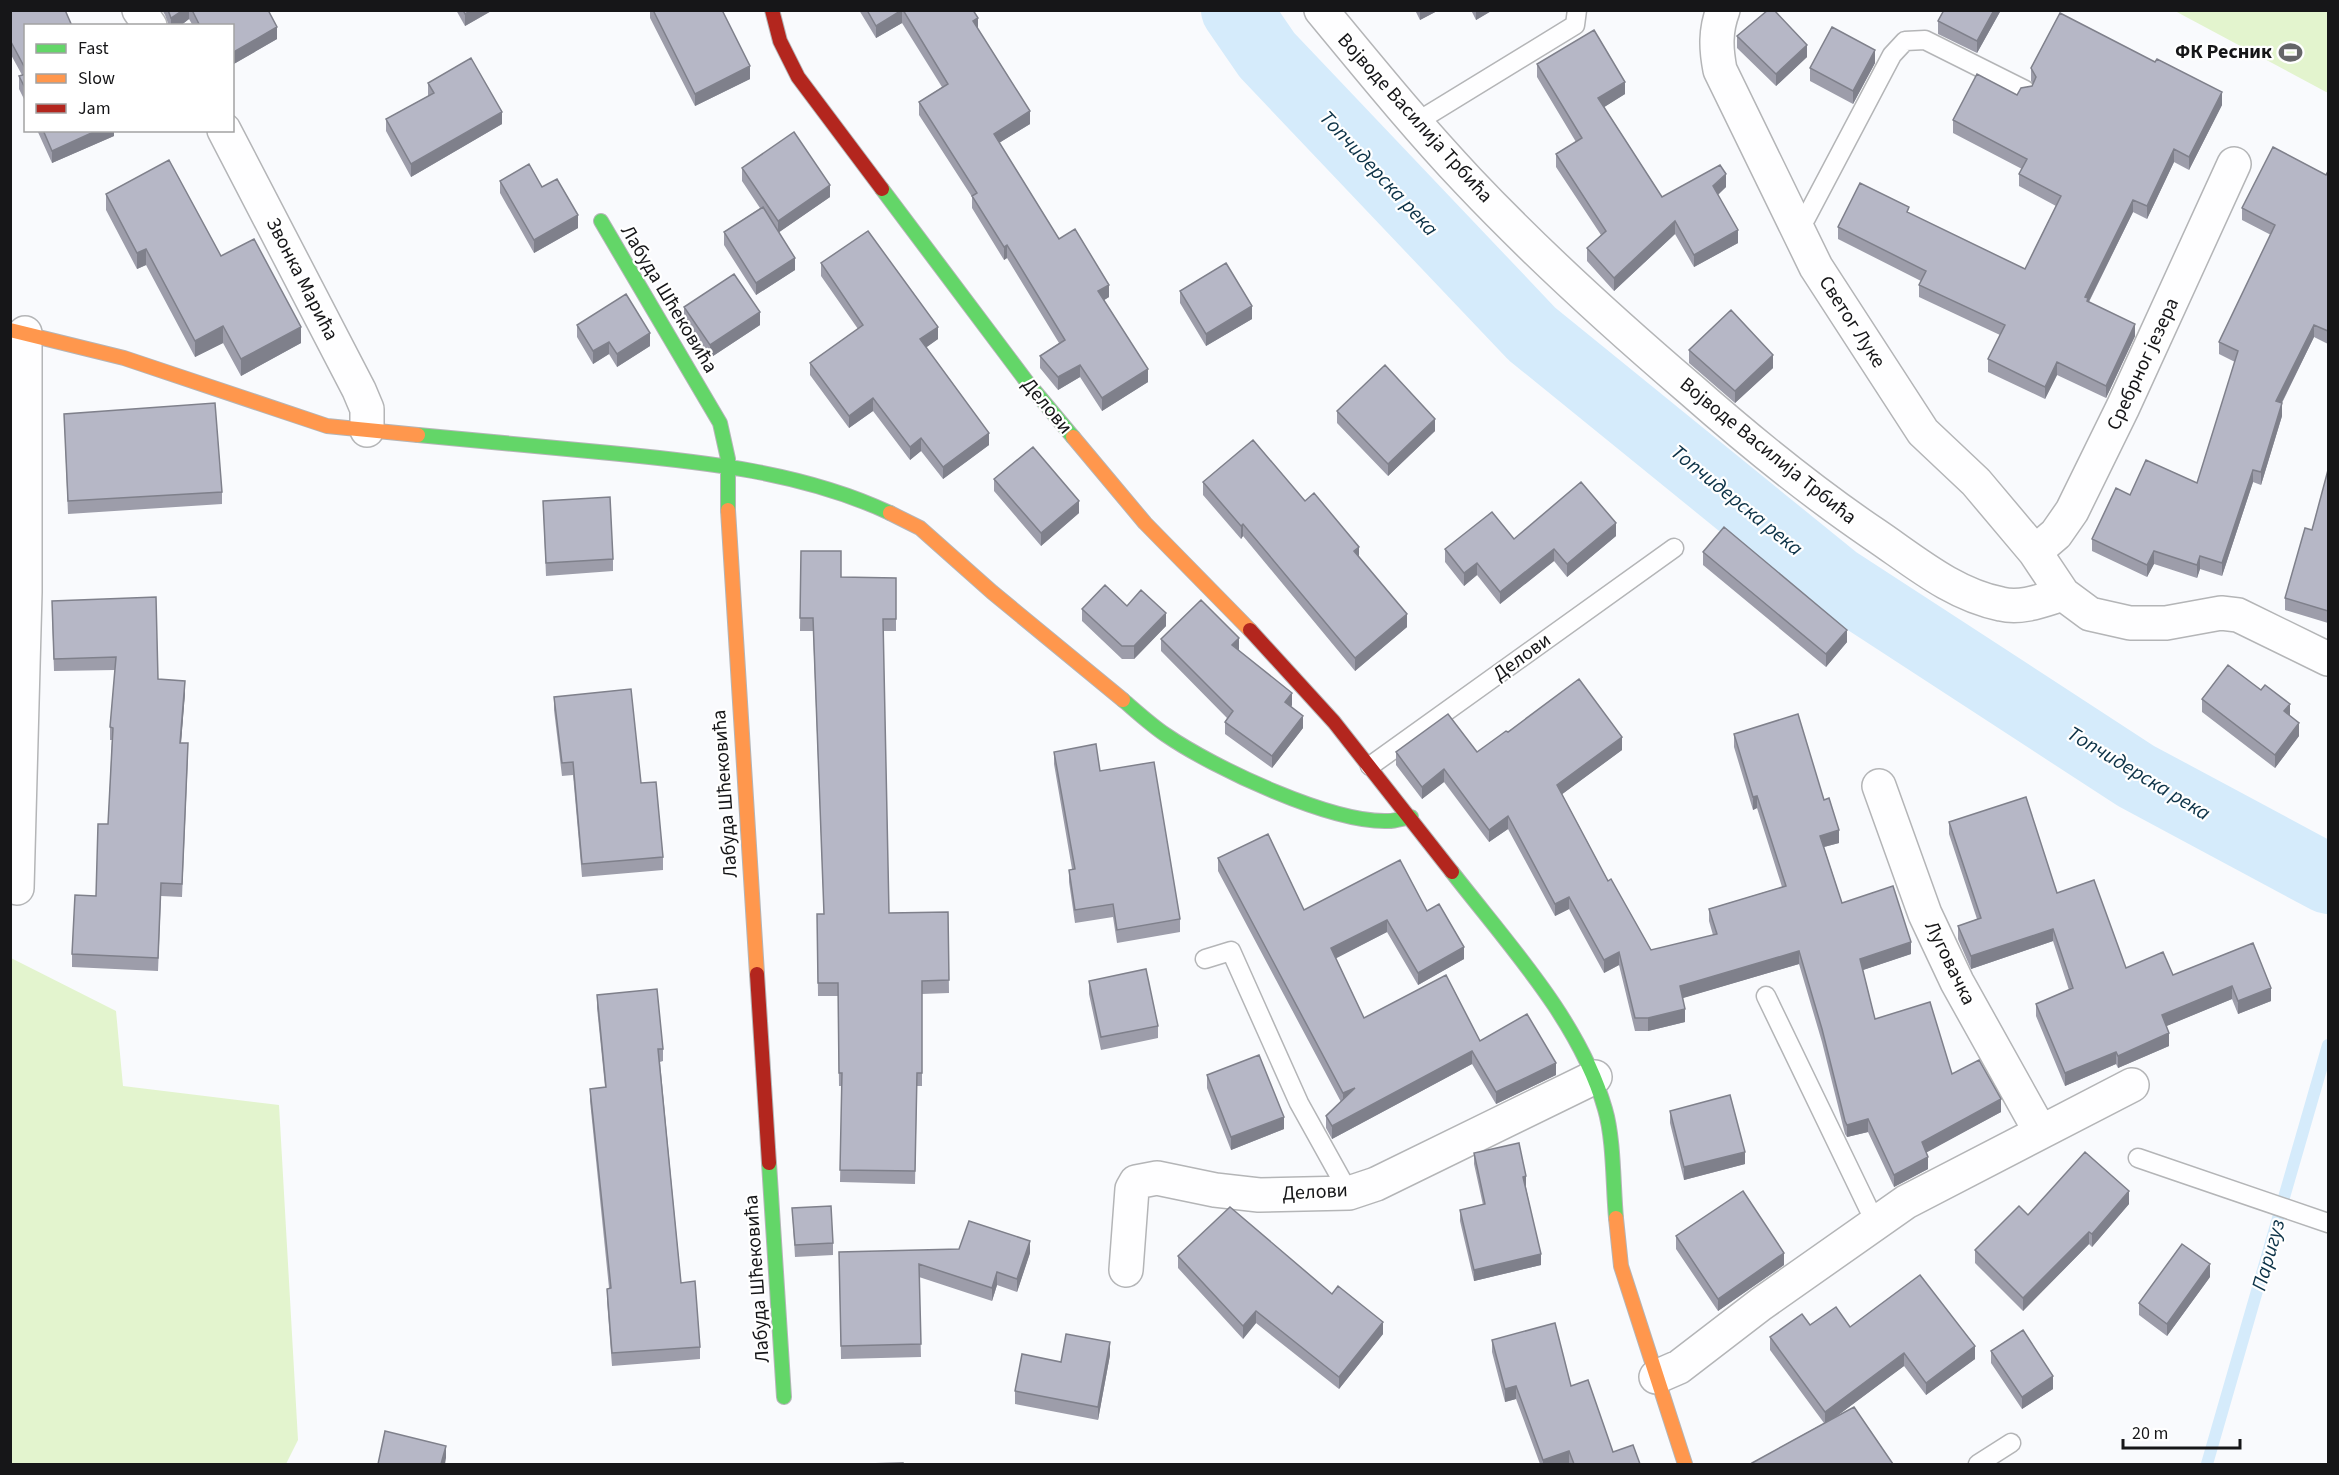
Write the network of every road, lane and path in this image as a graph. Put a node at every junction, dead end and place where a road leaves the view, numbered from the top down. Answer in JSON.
{"nodes":[{"id":1,"x":139,"y":10,"type":"edge"},
{"id":2,"x":772,"y":10,"type":"edge"},
{"id":3,"x":1321,"y":10,"type":"edge"},
{"id":4,"x":1577,"y":10,"type":"edge"},
{"id":5,"x":1723,"y":10,"type":"edge"},
{"id":6,"x":149,"y":24,"type":"edge"},
{"id":7,"x":2025,"y":90,"type":"edge"},
{"id":8,"x":1415,"y":123,"type":"junction"},
{"id":9,"x":225,"y":132,"type":"edge"},
{"id":10,"x":2234,"y":164,"type":"dead end"},
{"id":11,"x":601,"y":221,"type":"dead end"},
{"id":12,"x":1797,"y":225,"type":"junction"},
{"id":13,"x":18,"y":331,"type":"edge"},
{"id":14,"x":367,"y":430,"type":"junction"},
{"id":15,"x":730,"y":467,"type":"junction"},
{"id":16,"x":1674,"y":548,"type":"dead end"},
{"id":17,"x":2035,"y":552,"type":"junction"},
{"id":18,"x":2063,"y":594,"type":"junction"},
{"id":19,"x":2328,"y":659,"type":"edge"},
{"id":20,"x":1370,"y":766,"type":"junction"},
{"id":21,"x":1879,"y":786,"type":"dead end"},
{"id":22,"x":1411,"y":817,"type":"junction"},
{"id":23,"x":17,"y":888,"type":"dead end"},
{"id":24,"x":1205,"y":959,"type":"dead end"},
{"id":25,"x":1766,"y":996,"type":"dead end"},
{"id":26,"x":1595,"y":1077,"type":"junction"},
{"id":27,"x":2132,"y":1086,"type":"dead end"},
{"id":28,"x":2040,"y":1131,"type":"junction"},
{"id":29,"x":2138,"y":1158,"type":"dead end"},
{"id":30,"x":1349,"y":1193,"type":"junction"},
{"id":31,"x":1875,"y":1222,"type":"junction"},
{"id":32,"x":2328,"y":1223,"type":"edge"},
{"id":33,"x":1126,"y":1270,"type":"dead end"},
{"id":34,"x":1656,"y":1377,"type":"junction"},
{"id":35,"x":784,"y":1396,"type":"dead end"},
{"id":36,"x":2011,"y":1443,"type":"dead end"},
{"id":37,"x":1685,"y":1464,"type":"edge"},
{"id":38,"x":1978,"y":1464,"type":"edge"}],
"edges":[{"from":1,"to":6,"type":"street"},
{"from":2,"to":20,"type":"street","name":"Делови"},
{"from":3,"to":8,"type":"street","name":"Војводе Василија Трбића"},
{"from":4,"to":8,"type":"lane"},
{"from":5,"to":12,"type":"street","name":"Светог Луке"},
{"from":7,"to":12,"type":"lane"},
{"from":8,"to":18,"type":"street","name":"Војводе Василија Трбића"},
{"from":9,"to":14,"type":"street","name":"Звонка Марића"},
{"from":10,"to":17,"type":"street","name":"Сребрног језера"},
{"from":11,"to":15,"type":"street","name":"Лабуда Шћековића"},
{"from":12,"to":17,"type":"street","name":"Светог Луке"},
{"from":13,"to":14,"type":"street"},
{"from":13,"to":23,"type":"street"},
{"from":14,"to":15,"type":"street"},
{"from":15,"to":22,"type":"street"},
{"from":15,"to":35,"type":"street","name":"Лабуда Шћековића"},
{"from":16,"to":20,"type":"lane","name":"Делови"},
{"from":17,"to":18,"type":"street","name":"Светог Луке"},
{"from":18,"to":19,"type":"street"},
{"from":20,"to":22,"type":"street","name":"Делови"},
{"from":21,"to":28,"type":"street","name":"Луговачка"},
{"from":22,"to":26,"type":"street","name":"Делови"},
{"from":24,"to":30,"type":"lane"},
{"from":25,"to":31,"type":"lane"},
{"from":26,"to":30,"type":"street","name":"Делови"},
{"from":26,"to":34,"type":"street","name":"Делови"},
{"from":27,"to":28,"type":"street"},
{"from":28,"to":31,"type":"street"},
{"from":29,"to":32,"type":"lane"},
{"from":30,"to":33,"type":"street","name":"Делови"},
{"from":31,"to":34,"type":"street"},
{"from":34,"to":37,"type":"street","name":"Делови"},
{"from":36,"to":38,"type":"lane"}]}
